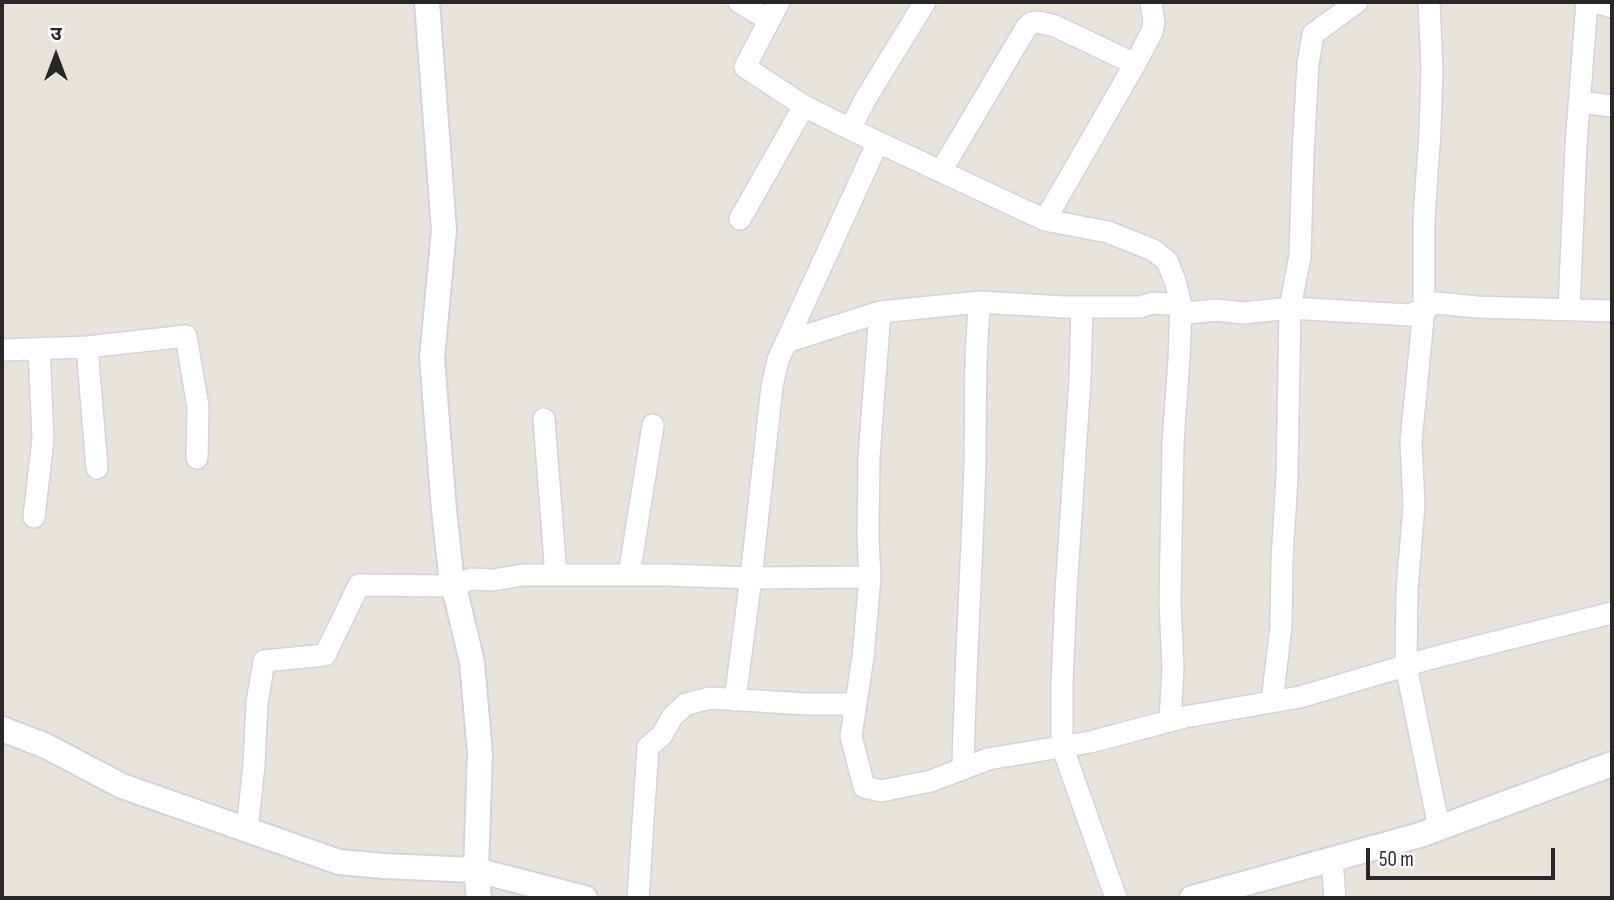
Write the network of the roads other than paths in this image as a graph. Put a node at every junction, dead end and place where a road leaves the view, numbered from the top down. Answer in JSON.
{"nodes":[{"id":1,"x":428,"y":2,"type":"edge"},
{"id":2,"x":739,"y":2,"type":"edge"},
{"id":3,"x":925,"y":2,"type":"edge"},
{"id":4,"x":1151,"y":2,"type":"edge"},
{"id":5,"x":1357,"y":2,"type":"edge"},
{"id":6,"x":1429,"y":2,"type":"edge"},
{"id":7,"x":1587,"y":2,"type":"edge"},
{"id":8,"x":1595,"y":2,"type":"edge"},
{"id":9,"x":1612,"y":7,"type":"edge"},
{"id":10,"x":774,"y":11,"type":"edge"},
{"id":11,"x":1135,"y":64,"type":"junction"},
{"id":12,"x":1579,"y":102,"type":"junction"},
{"id":13,"x":804,"y":106,"type":"junction"},
{"id":14,"x":1612,"y":106,"type":"edge"},
{"id":15,"x":850,"y":129,"type":"junction"},
{"id":16,"x":878,"y":142,"type":"junction"},
{"id":17,"x":941,"y":171,"type":"junction"},
{"id":18,"x":740,"y":219,"type":"dead end"},
{"id":19,"x":1045,"y":220,"type":"junction"},
{"id":20,"x":980,"y":302,"type":"junction"},
{"id":21,"x":1181,"y":305,"type":"junction"},
{"id":22,"x":1082,"y":307,"type":"junction"},
{"id":23,"x":1290,"y":307,"type":"junction"},
{"id":24,"x":1424,"y":309,"type":"junction"},
{"id":25,"x":1569,"y":309,"type":"junction"},
{"id":26,"x":1612,"y":311,"type":"edge"},
{"id":27,"x":880,"y":312,"type":"junction"},
{"id":28,"x":786,"y":342,"type":"junction"},
{"id":29,"x":87,"y":347,"type":"junction"},
{"id":30,"x":39,"y":349,"type":"junction"},
{"id":31,"x":2,"y":350,"type":"edge"},
{"id":32,"x":544,"y":419,"type":"dead end"},
{"id":33,"x":653,"y":425,"type":"dead end"},
{"id":34,"x":197,"y":458,"type":"dead end"},
{"id":35,"x":97,"y":468,"type":"dead end"},
{"id":36,"x":34,"y":517,"type":"dead end"},
{"id":37,"x":556,"y":575,"type":"junction"},
{"id":38,"x":629,"y":575,"type":"junction"},
{"id":39,"x":870,"y":577,"type":"junction"},
{"id":40,"x":751,"y":578,"type":"junction"},
{"id":41,"x":454,"y":586,"type":"junction"},
{"id":42,"x":1612,"y":613,"type":"edge"},
{"id":43,"x":1406,"y":666,"type":"junction"},
{"id":44,"x":735,"y":700,"type":"junction"},
{"id":45,"x":1272,"y":702,"type":"junction"},
{"id":46,"x":855,"y":705,"type":"junction"},
{"id":47,"x":1170,"y":721,"type":"junction"},
{"id":48,"x":2,"y":729,"type":"edge"},
{"id":49,"x":1062,"y":746,"type":"junction"},
{"id":50,"x":1612,"y":764,"type":"edge"},
{"id":51,"x":963,"y":768,"type":"junction"},
{"id":52,"x":1439,"y":828,"type":"junction"},
{"id":53,"x":247,"y":830,"type":"junction"},
{"id":54,"x":1332,"y":860,"type":"junction"},
{"id":55,"x":476,"y":870,"type":"junction"},
{"id":56,"x":479,"y":898,"type":"edge"},
{"id":57,"x":585,"y":898,"type":"edge"},
{"id":58,"x":638,"y":898,"type":"edge"},
{"id":59,"x":1116,"y":898,"type":"edge"},
{"id":60,"x":1192,"y":898,"type":"edge"},
{"id":61,"x":1335,"y":898,"type":"edge"}],
"edges":[{"from":1,"to":41,"type":"street"},
{"from":2,"to":10,"type":"street"},
{"from":3,"to":15,"type":"street"},
{"from":4,"to":11,"type":"street"},
{"from":5,"to":23,"type":"street"},
{"from":6,"to":24,"type":"street"},
{"from":7,"to":12,"type":"street"},
{"from":8,"to":9,"type":"street"},
{"from":10,"to":13,"type":"street"},
{"from":11,"to":17,"type":"street"},
{"from":11,"to":19,"type":"street"},
{"from":12,"to":14,"type":"street"},
{"from":12,"to":25,"type":"street"},
{"from":13,"to":15,"type":"street"},
{"from":13,"to":18,"type":"street"},
{"from":15,"to":16,"type":"street"},
{"from":16,"to":17,"type":"street"},
{"from":16,"to":28,"type":"street"},
{"from":17,"to":19,"type":"street"},
{"from":19,"to":21,"type":"street"},
{"from":20,"to":22,"type":"street"},
{"from":20,"to":27,"type":"street"},
{"from":20,"to":51,"type":"street"},
{"from":21,"to":22,"type":"street"},
{"from":21,"to":23,"type":"street"},
{"from":21,"to":47,"type":"street"},
{"from":22,"to":49,"type":"street"},
{"from":23,"to":24,"type":"street"},
{"from":23,"to":45,"type":"street"},
{"from":24,"to":25,"type":"street"},
{"from":24,"to":43,"type":"street"},
{"from":25,"to":26,"type":"street"},
{"from":27,"to":28,"type":"street"},
{"from":27,"to":39,"type":"street"},
{"from":28,"to":40,"type":"street"},
{"from":29,"to":30,"type":"street"},
{"from":29,"to":34,"type":"street"},
{"from":29,"to":35,"type":"street"},
{"from":30,"to":31,"type":"street"},
{"from":30,"to":36,"type":"street"},
{"from":32,"to":37,"type":"street"},
{"from":33,"to":38,"type":"street"},
{"from":37,"to":38,"type":"street"},
{"from":37,"to":41,"type":"street"},
{"from":38,"to":40,"type":"street"},
{"from":39,"to":40,"type":"street"},
{"from":39,"to":46,"type":"street"},
{"from":40,"to":44,"type":"street"},
{"from":41,"to":53,"type":"street"},
{"from":41,"to":55,"type":"street"},
{"from":42,"to":43,"type":"street"},
{"from":43,"to":45,"type":"street"},
{"from":43,"to":52,"type":"street"},
{"from":44,"to":46,"type":"street"},
{"from":44,"to":58,"type":"street"},
{"from":45,"to":47,"type":"street"},
{"from":46,"to":51,"type":"street"},
{"from":47,"to":49,"type":"street"},
{"from":48,"to":53,"type":"street"},
{"from":49,"to":51,"type":"street"},
{"from":49,"to":59,"type":"street"},
{"from":50,"to":52,"type":"street"},
{"from":52,"to":54,"type":"street"},
{"from":53,"to":55,"type":"street"},
{"from":54,"to":60,"type":"street"},
{"from":54,"to":61,"type":"street"},
{"from":55,"to":56,"type":"street"},
{"from":55,"to":57,"type":"street"}]}
